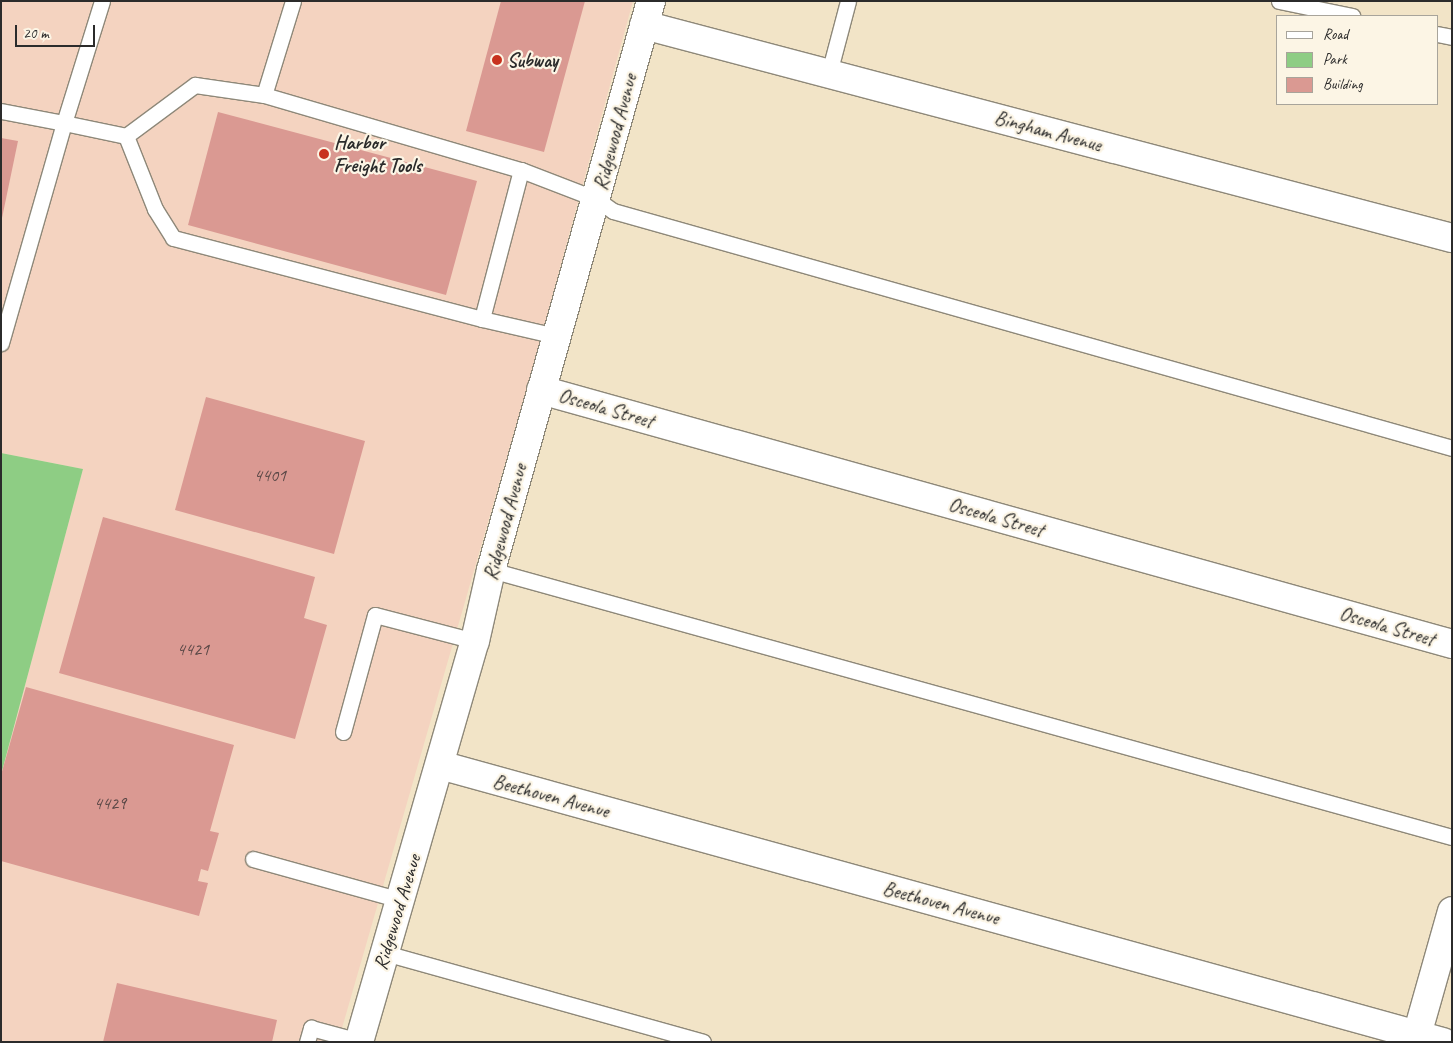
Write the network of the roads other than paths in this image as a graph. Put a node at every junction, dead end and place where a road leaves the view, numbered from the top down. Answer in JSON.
{"nodes":[{"id":1,"x":102,"y":1,"type":"edge"},
{"id":2,"x":293,"y":1,"type":"edge"},
{"id":3,"x":848,"y":1,"type":"edge"},
{"id":4,"x":1280,"y":1,"type":"edge"},
{"id":5,"x":647,"y":13,"type":"edge"},
{"id":6,"x":1347,"y":15,"type":"edge"},
{"id":7,"x":1438,"y":34,"type":"edge"},
{"id":8,"x":1452,"y":37,"type":"edge"},
{"id":9,"x":829,"y":74,"type":"junction"},
{"id":10,"x":264,"y":95,"type":"junction"},
{"id":11,"x":1,"y":110,"type":"edge"},
{"id":12,"x":64,"y":123,"type":"junction"},
{"id":13,"x":126,"y":136,"type":"junction"},
{"id":14,"x":521,"y":170,"type":"junction"},
{"id":15,"x":596,"y":199,"type":"junction"},
{"id":16,"x":1452,"y":238,"type":"edge"},
{"id":17,"x":482,"y":319,"type":"junction"},
{"id":18,"x":556,"y":336,"type":"junction"},
{"id":19,"x":1,"y":343,"type":"edge"},
{"id":20,"x":541,"y":390,"type":"junction"},
{"id":21,"x":1452,"y":448,"type":"edge"},
{"id":22,"x":491,"y":570,"type":"junction"},
{"id":23,"x":476,"y":641,"type":"junction"},
{"id":24,"x":1452,"y":644,"type":"edge"},
{"id":25,"x":343,"y":732,"type":"dead end"},
{"id":26,"x":440,"y":765,"type":"junction"},
{"id":27,"x":1452,"y":837,"type":"edge"},
{"id":28,"x":253,"y":859,"type":"dead end"},
{"id":29,"x":401,"y":900,"type":"junction"},
{"id":30,"x":1452,"y":911,"type":"edge"},
{"id":31,"x":385,"y":953,"type":"junction"},
{"id":32,"x":1425,"y":1039,"type":"edge"},
{"id":33,"x":359,"y":1041,"type":"edge"},
{"id":34,"x":307,"y":1042,"type":"edge"},
{"id":35,"x":703,"y":1042,"type":"edge"}],
"edges":[{"from":1,"to":12,"type":"lane"},
{"from":2,"to":10,"type":"lane"},
{"from":3,"to":9,"type":"lane"},
{"from":4,"to":6,"type":"lane"},
{"from":5,"to":9,"type":"street","name":"Bingham Avenue"},
{"from":5,"to":15,"type":"street","name":"Ridgewood Avenue"},
{"from":7,"to":8,"type":"lane"},
{"from":9,"to":16,"type":"street","name":"Bingham Avenue"},
{"from":10,"to":13,"type":"lane"},
{"from":10,"to":14,"type":"lane"},
{"from":11,"to":12,"type":"lane"},
{"from":12,"to":13,"type":"lane"},
{"from":12,"to":19,"type":"lane"},
{"from":13,"to":17,"type":"lane"},
{"from":14,"to":15,"type":"lane"},
{"from":14,"to":17,"type":"lane"},
{"from":15,"to":18,"type":"street","name":"Ridgewood Avenue"},
{"from":15,"to":21,"type":"lane"},
{"from":17,"to":18,"type":"lane"},
{"from":18,"to":20,"type":"street","name":"Ridgewood Avenue"},
{"from":20,"to":22,"type":"street","name":"Ridgewood Avenue"},
{"from":20,"to":24,"type":"street","name":"Osceola Street"},
{"from":22,"to":23,"type":"street","name":"Ridgewood Avenue"},
{"from":22,"to":27,"type":"lane"},
{"from":23,"to":25,"type":"lane"},
{"from":23,"to":26,"type":"street","name":"Ridgewood Avenue"},
{"from":26,"to":29,"type":"street","name":"Ridgewood Avenue"},
{"from":26,"to":32,"type":"street","name":"Beethoven Avenue"},
{"from":28,"to":29,"type":"lane"},
{"from":29,"to":31,"type":"street","name":"Ridgewood Avenue"},
{"from":30,"to":32,"type":"street"},
{"from":31,"to":33,"type":"street","name":"Ridgewood Avenue"},
{"from":31,"to":35,"type":"lane"},
{"from":33,"to":34,"type":"lane"}]}
